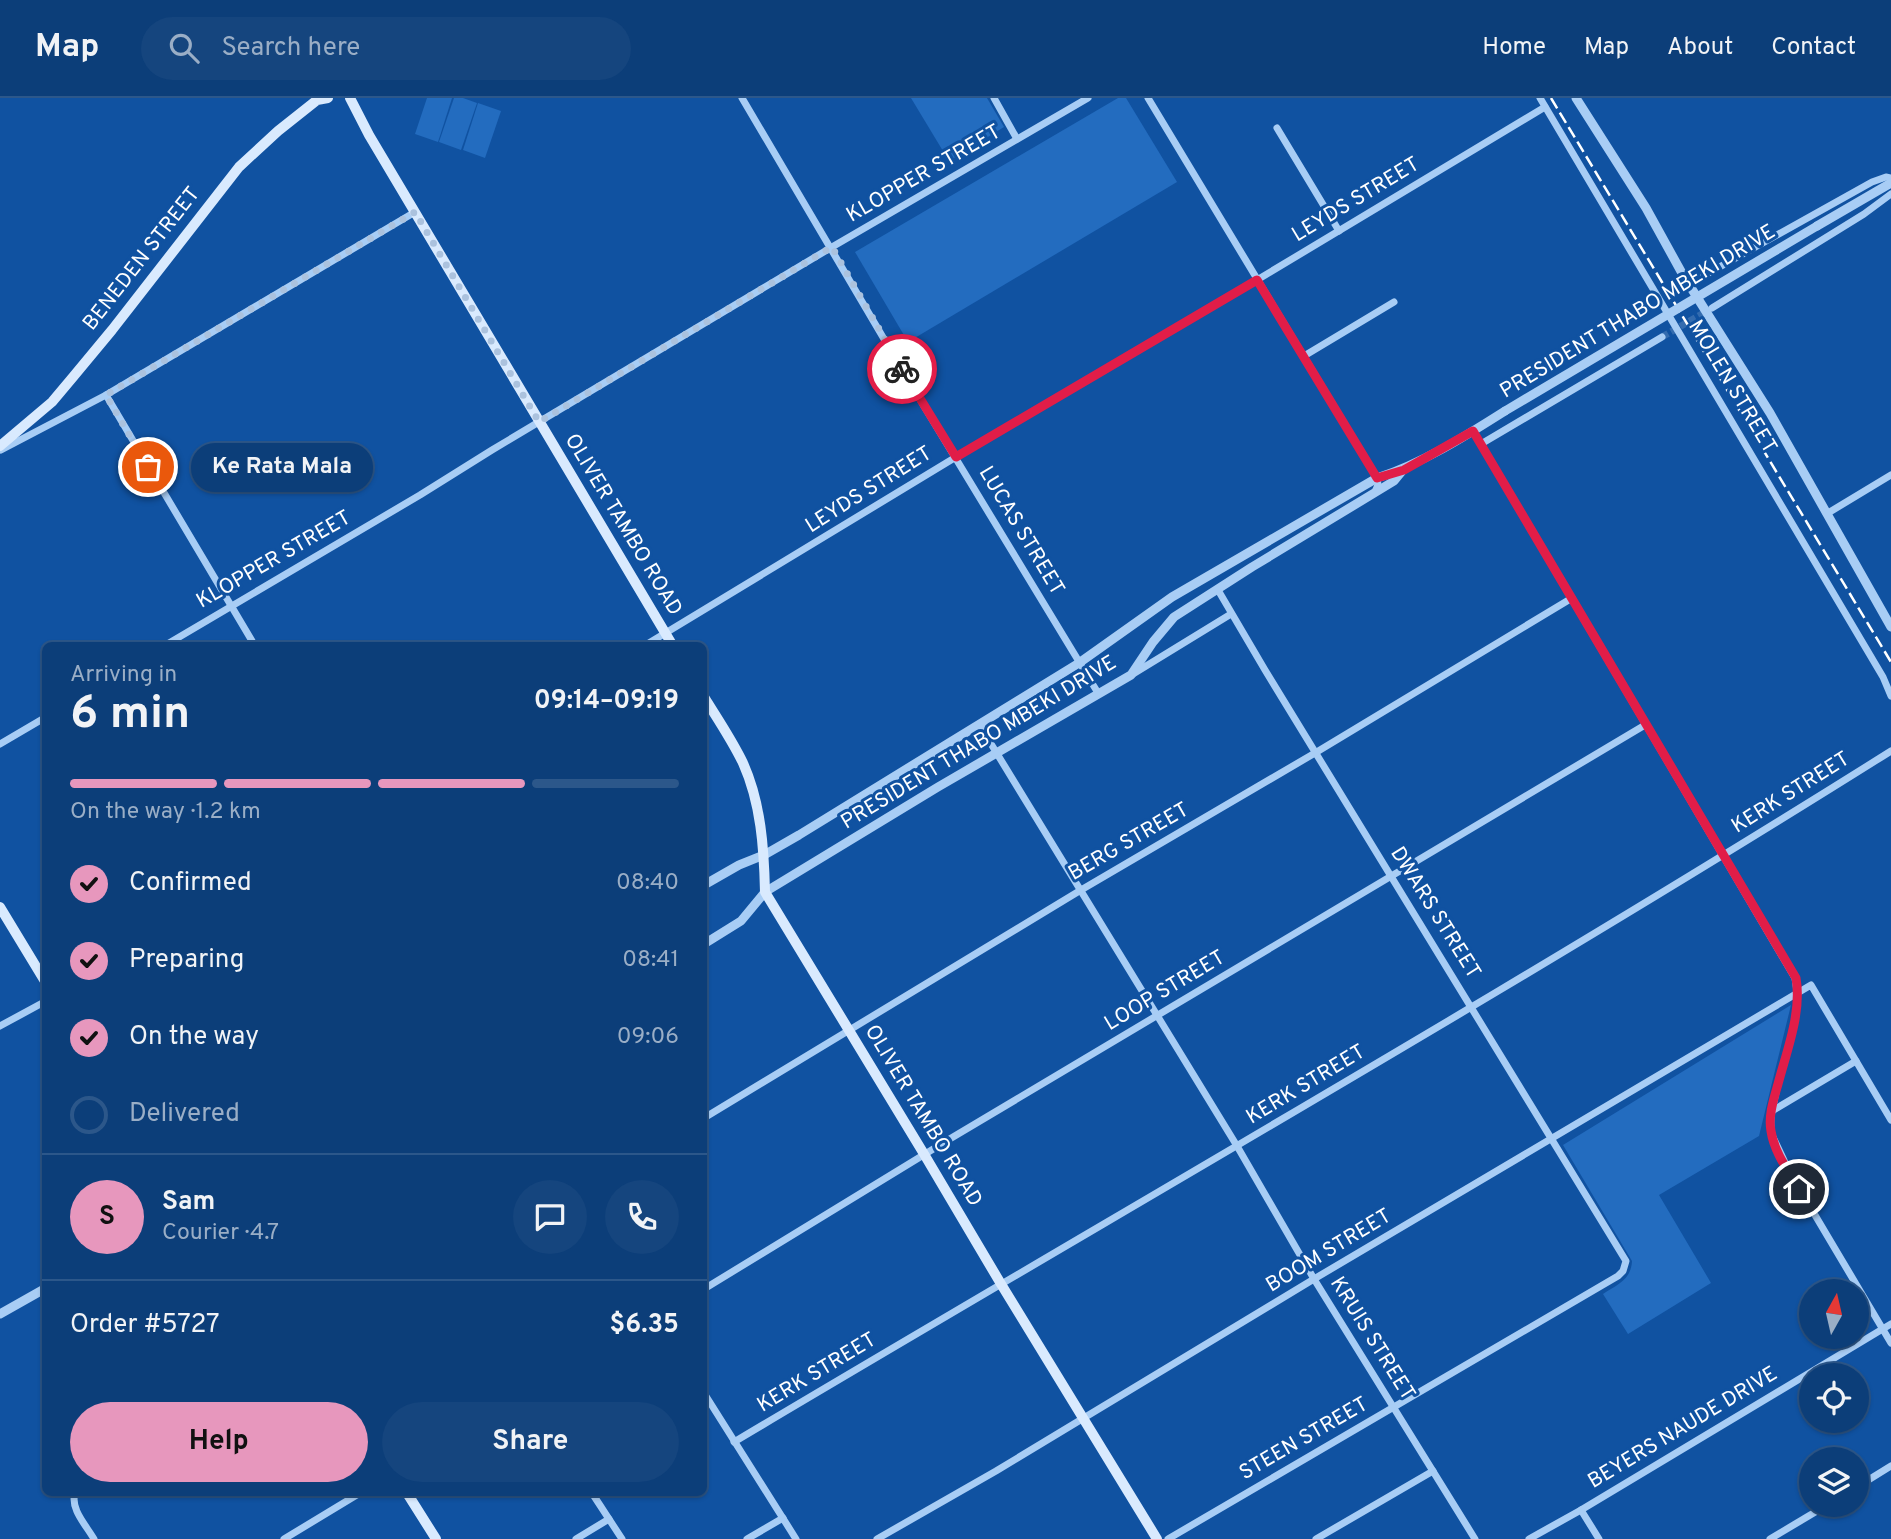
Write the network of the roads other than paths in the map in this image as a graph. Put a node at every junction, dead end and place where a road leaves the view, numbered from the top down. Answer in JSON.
{"nodes":[{"id":1,"x":350,"y":98,"type":"edge"},
{"id":2,"x":742,"y":98,"type":"edge"},
{"id":3,"x":994,"y":98,"type":"edge"},
{"id":4,"x":1088,"y":98,"type":"edge"},
{"id":5,"x":1148,"y":98,"type":"edge"},
{"id":6,"x":1540,"y":98,"type":"edge"},
{"id":7,"x":1576,"y":98,"type":"edge"},
{"id":8,"x":321,"y":99,"type":"edge"},
{"id":9,"x":1545,"y":107,"type":"junction"},
{"id":10,"x":1277,"y":128,"type":"dead end"},
{"id":11,"x":1017,"y":139,"type":"junction"},
{"id":12,"x":1891,"y":181,"type":"edge"},
{"id":13,"x":1891,"y":194,"type":"edge"},
{"id":14,"x":415,"y":212,"type":"junction"},
{"id":15,"x":1339,"y":231,"type":"junction"},
{"id":16,"x":832,"y":247,"type":"junction"},
{"id":17,"x":1257,"y":280,"type":"junction"},
{"id":18,"x":1689,"y":284,"type":"junction"},
{"id":19,"x":1394,"y":302,"type":"dead end"},
{"id":20,"x":1712,"y":308,"type":"tunnel mouth"},
{"id":21,"x":1662,"y":337,"type":"tunnel mouth"},
{"id":22,"x":1304,"y":356,"type":"junction"},
{"id":23,"x":106,"y":395,"type":"junction"},
{"id":24,"x":539,"y":422,"type":"junction"},
{"id":25,"x":1473,"y":431,"type":"junction"},
{"id":26,"x":1481,"y":444,"type":"junction"},
{"id":27,"x":0,"y":448,"type":"edge"},
{"id":28,"x":956,"y":457,"type":"junction"},
{"id":29,"x":1404,"y":470,"type":"junction"},
{"id":30,"x":1891,"y":475,"type":"edge"},
{"id":31,"x":1377,"y":478,"type":"junction"},
{"id":32,"x":1375,"y":492,"type":"junction"},
{"id":33,"x":1828,"y":513,"type":"junction"},
{"id":34,"x":1218,"y":590,"type":"junction"},
{"id":35,"x":1572,"y":598,"type":"junction"},
{"id":36,"x":230,"y":606,"type":"junction"},
{"id":37,"x":1231,"y":614,"type":"junction"},
{"id":38,"x":1891,"y":627,"type":"edge"},
{"id":39,"x":665,"y":633,"type":"junction"},
{"id":40,"x":171,"y":642,"type":"edge"},
{"id":41,"x":252,"y":642,"type":"edge"},
{"id":42,"x":651,"y":642,"type":"edge"},
{"id":43,"x":671,"y":642,"type":"edge"},
{"id":44,"x":1079,"y":663,"type":"junction"},
{"id":45,"x":1131,"y":674,"type":"junction"},
{"id":46,"x":1098,"y":694,"type":"junction"},
{"id":47,"x":1891,"y":696,"type":"edge"},
{"id":48,"x":707,"y":702,"type":"edge"},
{"id":49,"x":42,"y":719,"type":"edge"},
{"id":50,"x":980,"y":724,"type":"junction"},
{"id":51,"x":1645,"y":725,"type":"junction"},
{"id":52,"x":0,"y":744,"type":"edge"},
{"id":53,"x":1891,"y":751,"type":"edge"},
{"id":54,"x":996,"y":752,"type":"junction"},
{"id":55,"x":1315,"y":753,"type":"junction"},
{"id":56,"x":766,"y":854,"type":"junction"},
{"id":57,"x":1724,"y":856,"type":"junction"},
{"id":58,"x":1392,"y":877,"type":"junction"},
{"id":59,"x":707,"y":883,"type":"edge"},
{"id":60,"x":1081,"y":890,"type":"junction"},
{"id":61,"x":765,"y":892,"type":"junction"},
{"id":62,"x":0,"y":907,"type":"edge"},
{"id":63,"x":707,"y":942,"type":"edge"},
{"id":64,"x":42,"y":976,"type":"edge"},
{"id":65,"x":1798,"y":993,"type":"junction"},
{"id":66,"x":42,"y":1003,"type":"edge"},
{"id":67,"x":1472,"y":1007,"type":"junction"},
{"id":68,"x":1157,"y":1015,"type":"junction"},
{"id":69,"x":0,"y":1026,"type":"edge"},
{"id":70,"x":849,"y":1031,"type":"junction"},
{"id":71,"x":1856,"y":1061,"type":"junction"},
{"id":72,"x":1772,"y":1111,"type":"junction"},
{"id":73,"x":707,"y":1116,"type":"edge"},
{"id":74,"x":1891,"y":1120,"type":"edge"},
{"id":75,"x":1552,"y":1139,"type":"junction"},
{"id":76,"x":1237,"y":1146,"type":"junction"},
{"id":77,"x":925,"y":1154,"type":"junction"},
{"id":78,"x":1623,"y":1255,"type":"joint"},
{"id":79,"x":1314,"y":1279,"type":"junction"},
{"id":80,"x":1001,"y":1284,"type":"junction"},
{"id":81,"x":707,"y":1287,"type":"edge"},
{"id":82,"x":42,"y":1290,"type":"edge"},
{"id":83,"x":0,"y":1314,"type":"edge"},
{"id":84,"x":1891,"y":1324,"type":"edge"},
{"id":85,"x":1882,"y":1329,"type":"junction"},
{"id":86,"x":1891,"y":1343,"type":"edge"},
{"id":87,"x":707,"y":1397,"type":"edge"},
{"id":88,"x":1393,"y":1407,"type":"junction"},
{"id":89,"x":1084,"y":1417,"type":"junction"},
{"id":90,"x":734,"y":1442,"type":"junction"},
{"id":91,"x":1891,"y":1466,"type":"edge"},
{"id":92,"x":1433,"y":1471,"type":"junction"},
{"id":93,"x":1869,"y":1480,"type":"edge"},
{"id":94,"x":74,"y":1496,"type":"edge"},
{"id":95,"x":355,"y":1496,"type":"edge"},
{"id":96,"x":409,"y":1496,"type":"edge"},
{"id":97,"x":594,"y":1496,"type":"edge"},
{"id":98,"x":1581,"y":1510,"type":"junction"},
{"id":99,"x":1807,"y":1517,"type":"edge"},
{"id":100,"x":783,"y":1518,"type":"junction"},
{"id":101,"x":609,"y":1519,"type":"junction"},
{"id":102,"x":94,"y":1539,"type":"edge"},
{"id":103,"x":284,"y":1539,"type":"edge"},
{"id":104,"x":436,"y":1539,"type":"edge"},
{"id":105,"x":576,"y":1539,"type":"edge"},
{"id":106,"x":622,"y":1539,"type":"edge"},
{"id":107,"x":747,"y":1539,"type":"edge"},
{"id":108,"x":796,"y":1539,"type":"edge"},
{"id":109,"x":877,"y":1539,"type":"edge"},
{"id":110,"x":1157,"y":1539,"type":"edge"},
{"id":111,"x":1168,"y":1539,"type":"edge"},
{"id":112,"x":1316,"y":1539,"type":"edge"},
{"id":113,"x":1475,"y":1539,"type":"edge"},
{"id":114,"x":1529,"y":1539,"type":"edge"},
{"id":115,"x":1599,"y":1539,"type":"edge"},
{"id":116,"x":1770,"y":1539,"type":"edge"}],
"edges":[{"from":1,"to":14,"type":"main road","name":"OLIVER TAMBO ROAD"},
{"from":2,"to":16,"type":"street","name":"LUCAS STREET"},
{"from":3,"to":11,"type":"street"},
{"from":4,"to":11,"type":"street","name":"KLOPPER STREET"},
{"from":5,"to":17,"type":"street"},
{"from":6,"to":9,"type":"street","name":"MOLEN STREET"},
{"from":7,"to":18,"type":"street","name":"MOLEN STREET"},
{"from":8,"to":27,"type":"main road","name":"BENEDEN STREET"},
{"from":9,"to":15,"type":"street","name":"LEYDS STREET"},
{"from":9,"to":47,"type":"street","name":"MOLEN STREET"},
{"from":10,"to":15,"type":"street"},
{"from":11,"to":16,"type":"street","name":"KLOPPER STREET"},
{"from":12,"to":18,"type":"street"},
{"from":12,"to":25,"type":"street","name":"PRESIDENT THABO MBEKI DRIVE","bridge":true},
{"from":13,"to":20,"type":"street"},
{"from":14,"to":23,"type":"street"},
{"from":14,"to":24,"type":"main road","name":"OLIVER TAMBO ROAD"},
{"from":15,"to":17,"type":"street","name":"LEYDS STREET"},
{"from":16,"to":24,"type":"street","name":"KLOPPER STREET"},
{"from":16,"to":28,"type":"street","name":"LUCAS STREET"},
{"from":17,"to":22,"type":"street"},
{"from":17,"to":28,"type":"street","name":"LEYDS STREET"},
{"from":18,"to":33,"type":"street","name":"MOLEN STREET"},
{"from":19,"to":22,"type":"street"},
{"from":21,"to":26,"type":"street"},
{"from":22,"to":31,"type":"street"},
{"from":23,"to":27,"type":"street"},
{"from":23,"to":36,"type":"street"},
{"from":24,"to":36,"type":"street","name":"KLOPPER STREET"},
{"from":24,"to":39,"type":"main road","name":"OLIVER TAMBO ROAD"},
{"from":25,"to":26,"type":"street"},
{"from":25,"to":29,"type":"street","name":"PRESIDENT THABO MBEKI DRIVE"},
{"from":26,"to":35,"type":"street"},
{"from":28,"to":39,"type":"street","name":"LEYDS STREET"},
{"from":28,"to":44,"type":"street","name":"LUCAS STREET"},
{"from":29,"to":31,"type":"street","name":"PRESIDENT THABO MBEKI DRIVE"},
{"from":29,"to":32,"type":"street","name":"PRESIDENT THABO MBEKI DRIVE"},
{"from":30,"to":33,"type":"street"},
{"from":31,"to":32,"type":"street"},
{"from":31,"to":44,"type":"street","name":"PRESIDENT THABO MBEKI DRIVE"},
{"from":32,"to":34,"type":"street","name":"PRESIDENT THABO MBEKI DRIVE"},
{"from":33,"to":38,"type":"street","name":"MOLEN STREET"},
{"from":34,"to":37,"type":"street","name":"DWARS STREET"},
{"from":34,"to":45,"type":"street","name":"PRESIDENT THABO MBEKI DRIVE"},
{"from":35,"to":51,"type":"street"},
{"from":35,"to":55,"type":"street","name":"BERG STREET"},
{"from":36,"to":40,"type":"street","name":"KLOPPER STREET"},
{"from":36,"to":41,"type":"street"},
{"from":37,"to":45,"type":"street"},
{"from":37,"to":55,"type":"street","name":"DWARS STREET"},
{"from":39,"to":42,"type":"street","name":"LEYDS STREET"},
{"from":39,"to":43,"type":"main road","name":"OLIVER TAMBO ROAD"},
{"from":44,"to":46,"type":"street","name":"LUCAS STREET"},
{"from":44,"to":50,"type":"street","name":"PRESIDENT THABO MBEKI DRIVE"},
{"from":45,"to":46,"type":"street","name":"PRESIDENT THABO MBEKI DRIVE"},
{"from":46,"to":54,"type":"street","name":"PRESIDENT THABO MBEKI DRIVE"},
{"from":48,"to":56,"type":"main road","name":"OLIVER TAMBO ROAD"},
{"from":49,"to":52,"type":"street"},
{"from":50,"to":54,"type":"street","name":"KRUIS STREET"},
{"from":50,"to":56,"type":"street","name":"PRESIDENT THABO MBEKI DRIVE"},
{"from":51,"to":57,"type":"street"},
{"from":51,"to":58,"type":"street","name":"LOOP STREET"},
{"from":53,"to":57,"type":"street","name":"KERK STREET"},
{"from":54,"to":60,"type":"street","name":"KRUIS STREET"},
{"from":54,"to":61,"type":"street","name":"PRESIDENT THABO MBEKI DRIVE"},
{"from":55,"to":58,"type":"street","name":"DWARS STREET"},
{"from":55,"to":60,"type":"street","name":"BERG STREET"},
{"from":56,"to":59,"type":"street","name":"PRESIDENT THABO MBEKI DRIVE"},
{"from":56,"to":61,"type":"main road","name":"OLIVER TAMBO ROAD"},
{"from":57,"to":65,"type":"street"},
{"from":57,"to":67,"type":"street","name":"KERK STREET"},
{"from":58,"to":67,"type":"street","name":"DWARS STREET"},
{"from":58,"to":68,"type":"street","name":"LOOP STREET"},
{"from":60,"to":68,"type":"street","name":"KRUIS STREET"},
{"from":60,"to":70,"type":"street","name":"BERG STREET"},
{"from":61,"to":63,"type":"street","name":"PRESIDENT THABO MBEKI DRIVE"},
{"from":61,"to":70,"type":"main road","name":"OLIVER TAMBO ROAD"},
{"from":62,"to":64,"type":"main road"},
{"from":65,"to":71,"type":"street"},
{"from":65,"to":72,"type":"street"},
{"from":65,"to":75,"type":"street","name":"BOOM STREET"},
{"from":66,"to":69,"type":"street"},
{"from":67,"to":75,"type":"street","name":"DWARS STREET"},
{"from":67,"to":76,"type":"street","name":"KERK STREET"},
{"from":68,"to":76,"type":"street","name":"KRUIS STREET"},
{"from":68,"to":77,"type":"street","name":"LOOP STREET"},
{"from":70,"to":73,"type":"street","name":"BERG STREET"},
{"from":70,"to":77,"type":"main road","name":"OLIVER TAMBO ROAD"},
{"from":71,"to":72,"type":"street"},
{"from":71,"to":74,"type":"street"},
{"from":72,"to":85,"type":"street"},
{"from":75,"to":78,"type":"street","name":"DWARS STREET"},
{"from":75,"to":79,"type":"street","name":"BOOM STREET"},
{"from":76,"to":79,"type":"street","name":"KRUIS STREET"},
{"from":76,"to":80,"type":"street","name":"KERK STREET"},
{"from":77,"to":80,"type":"main road","name":"OLIVER TAMBO ROAD"},
{"from":77,"to":81,"type":"street","name":"LOOP STREET"},
{"from":78,"to":88,"type":"street","name":"STEEN STREET"},
{"from":79,"to":88,"type":"street","name":"KRUIS STREET"},
{"from":79,"to":89,"type":"street","name":"BOOM STREET"},
{"from":80,"to":89,"type":"main road","name":"OLIVER TAMBO ROAD"},
{"from":80,"to":90,"type":"street","name":"KERK STREET"},
{"from":82,"to":83,"type":"street"},
{"from":84,"to":85,"type":"street","name":"BEYERS NAUDE DRIVE"},
{"from":85,"to":86,"type":"street"},
{"from":85,"to":98,"type":"street","name":"BEYERS NAUDE DRIVE"},
{"from":87,"to":90,"type":"street"},
{"from":88,"to":92,"type":"street","name":"KRUIS STREET"},
{"from":88,"to":111,"type":"street","name":"STEEN STREET"},
{"from":89,"to":109,"type":"street","name":"BOOM STREET"},
{"from":89,"to":110,"type":"main road","name":"OLIVER TAMBO ROAD"},
{"from":90,"to":100,"type":"street"},
{"from":91,"to":93,"type":"street"},
{"from":92,"to":112,"type":"street"},
{"from":92,"to":113,"type":"street","name":"KRUIS STREET"},
{"from":94,"to":102,"type":"street"},
{"from":95,"to":103,"type":"street"},
{"from":96,"to":104,"type":"main road"},
{"from":97,"to":101,"type":"street"},
{"from":98,"to":114,"type":"street","name":"BEYERS NAUDE DRIVE"},
{"from":98,"to":115,"type":"street"},
{"from":99,"to":116,"type":"street"},
{"from":100,"to":107,"type":"street"},
{"from":100,"to":108,"type":"street"},
{"from":101,"to":105,"type":"street"},
{"from":101,"to":106,"type":"street"}]}
